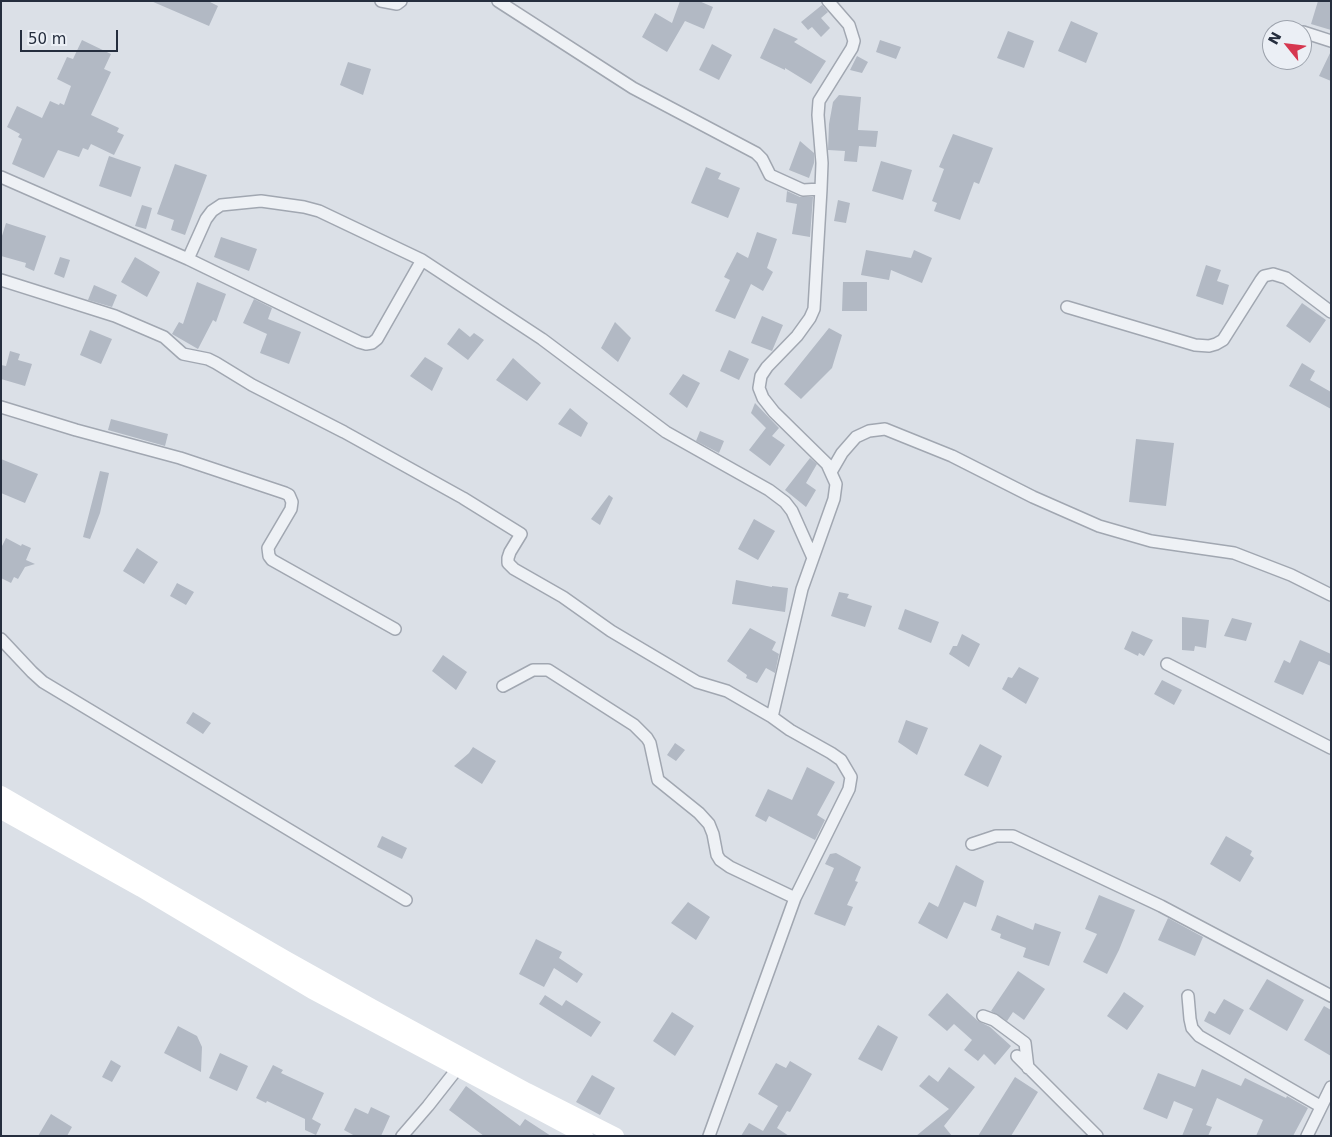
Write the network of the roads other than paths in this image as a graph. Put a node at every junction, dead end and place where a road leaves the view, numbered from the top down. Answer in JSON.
{"nodes":[{"id":1,"x":381,"y":1,"type":"edge"},
{"id":2,"x":401,"y":1,"type":"edge"},
{"id":3,"x":498,"y":1,"type":"edge"},
{"id":4,"x":828,"y":1,"type":"edge"},
{"id":5,"x":1312,"y":35,"type":"edge"},
{"id":6,"x":1331,"y":41,"type":"edge"},
{"id":7,"x":1,"y":177,"type":"edge"},
{"id":8,"x":821,"y":189,"type":"junction"},
{"id":9,"x":188,"y":259,"type":"junction"},
{"id":10,"x":422,"y":260,"type":"junction"},
{"id":11,"x":1,"y":280,"type":"edge"},
{"id":12,"x":1067,"y":307,"type":"dead end"},
{"id":13,"x":1331,"y":312,"type":"edge"},
{"id":14,"x":1,"y":406,"type":"edge"},
{"id":15,"x":831,"y":472,"type":"junction"},
{"id":16,"x":813,"y":558,"type":"junction"},
{"id":17,"x":1331,"y":594,"type":"edge"},
{"id":18,"x":395,"y":629,"type":"dead end"},
{"id":19,"x":1,"y":639,"type":"edge"},
{"id":20,"x":1167,"y":664,"type":"dead end"},
{"id":21,"x":503,"y":686,"type":"dead end"},
{"id":22,"x":772,"y":717,"type":"junction"},
{"id":23,"x":1331,"y":748,"type":"edge"},
{"id":24,"x":1,"y":794,"type":"edge"},
{"id":25,"x":1,"y":811,"type":"edge"},
{"id":26,"x":972,"y":844,"type":"dead end"},
{"id":27,"x":795,"y":898,"type":"junction"},
{"id":28,"x":406,"y":900,"type":"dead end"},
{"id":29,"x":1188,"y":996,"type":"dead end"},
{"id":30,"x":1331,"y":996,"type":"edge"},
{"id":31,"x":983,"y":1016,"type":"dead end"},
{"id":32,"x":1017,"y":1056,"type":"dead end"},
{"id":33,"x":461,"y":1063,"type":"junction"},
{"id":34,"x":1028,"y":1068,"type":"junction"},
{"id":35,"x":1331,"y":1087,"type":"edge"},
{"id":36,"x":1320,"y":1106,"type":"junction"},
{"id":37,"x":402,"y":1136,"type":"edge"},
{"id":38,"x":585,"y":1136,"type":"edge"},
{"id":39,"x":616,"y":1136,"type":"edge"},
{"id":40,"x":709,"y":1136,"type":"edge"},
{"id":41,"x":1097,"y":1136,"type":"edge"},
{"id":42,"x":1307,"y":1136,"type":"edge"}],
"edges":[{"from":1,"to":2,"type":"street"},
{"from":3,"to":8,"type":"street"},
{"from":4,"to":8,"type":"street"},
{"from":5,"to":6,"type":"street"},
{"from":7,"to":9,"type":"street"},
{"from":8,"to":15,"type":"street"},
{"from":9,"to":10,"type":"street"},
{"from":9,"to":10,"type":"street"},
{"from":10,"to":16,"type":"street"},
{"from":11,"to":22,"type":"street"},
{"from":12,"to":13,"type":"street"},
{"from":14,"to":18,"type":"street"},
{"from":15,"to":16,"type":"street"},
{"from":15,"to":17,"type":"street"},
{"from":16,"to":22,"type":"street"},
{"from":19,"to":28,"type":"street"},
{"from":20,"to":23,"type":"street"},
{"from":21,"to":27,"type":"street"},
{"from":22,"to":27,"type":"street"},
{"from":24,"to":33,"type":"main road"},
{"from":25,"to":33,"type":"main road"},
{"from":26,"to":30,"type":"street"},
{"from":27,"to":40,"type":"street"},
{"from":29,"to":36,"type":"street"},
{"from":31,"to":34,"type":"street"},
{"from":32,"to":34,"type":"street"},
{"from":33,"to":37,"type":"street"},
{"from":33,"to":38,"type":"main road"},
{"from":33,"to":39,"type":"main road"},
{"from":34,"to":41,"type":"street"},
{"from":35,"to":36,"type":"street"},
{"from":36,"to":42,"type":"street"}]}
